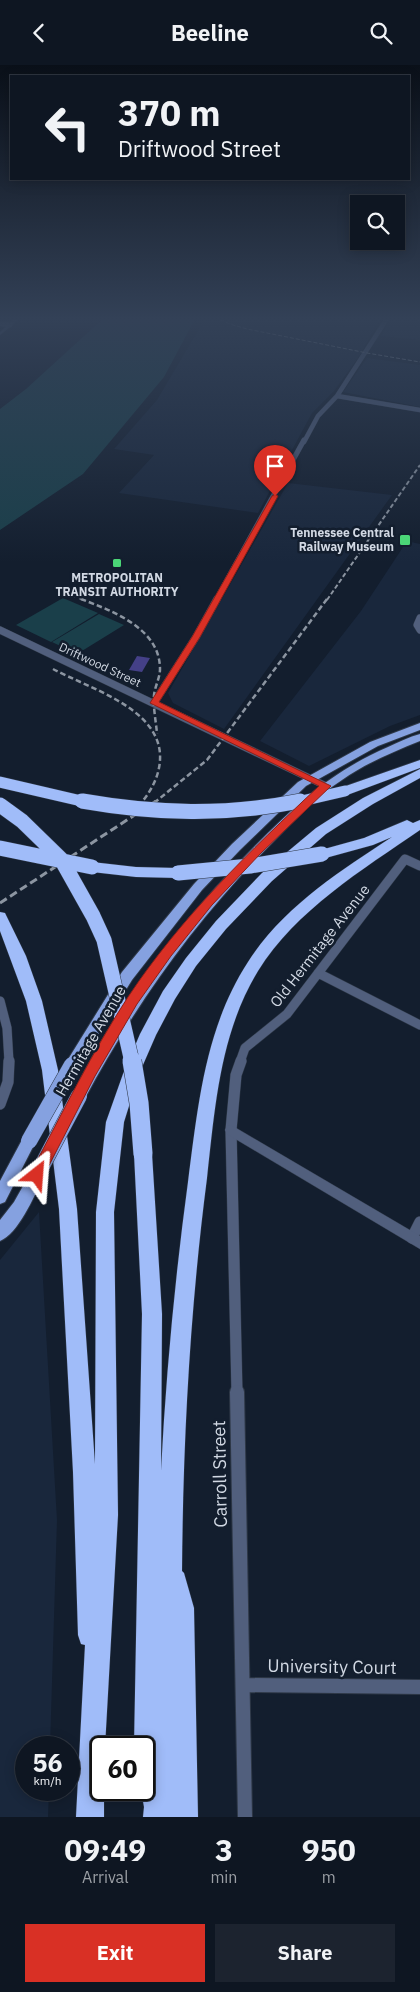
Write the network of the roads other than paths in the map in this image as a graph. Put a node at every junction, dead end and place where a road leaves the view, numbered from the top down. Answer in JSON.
{"nodes":[{"id":1,"x":334,"y":399,"type":"edge"},
{"id":2,"x":353,"y":399,"type":"edge"},
{"id":3,"x":420,"y":410,"type":"edge"},
{"id":4,"x":420,"y":618,"type":"edge"},
{"id":5,"x":419,"y":628,"type":"edge"},
{"id":6,"x":0,"y":630,"type":"edge"},
{"id":7,"x":154,"y":703,"type":"junction"},
{"id":8,"x":420,"y":726,"type":"edge"},
{"id":9,"x":420,"y":737,"type":"edge"},
{"id":10,"x":420,"y":764,"type":"edge"},
{"id":11,"x":420,"y":773,"type":"edge"},
{"id":12,"x":311,"y":779,"type":"junction"},
{"id":13,"x":0,"y":782,"type":"edge"},
{"id":14,"x":326,"y":786,"type":"junction"},
{"id":15,"x":0,"y":805,"type":"edge"},
{"id":16,"x":420,"y":817,"type":"edge"},
{"id":17,"x":420,"y":824,"type":"edge"},
{"id":18,"x":0,"y":848,"type":"edge"},
{"id":19,"x":420,"y":865,"type":"edge"},
{"id":20,"x":3,"y":921,"type":"edge"},
{"id":21,"x":318,"y":973,"type":"junction"},
{"id":22,"x":0,"y":1001,"type":"edge"},
{"id":23,"x":420,"y":1025,"type":"edge"},
{"id":24,"x":0,"y":1104,"type":"edge"},
{"id":25,"x":231,"y":1130,"type":"junction"},
{"id":26,"x":0,"y":1197,"type":"edge"},
{"id":27,"x":420,"y":1223,"type":"edge"},
{"id":28,"x":0,"y":1233,"type":"edge"},
{"id":29,"x":416,"y":1241,"type":"edge"},
{"id":30,"x":170,"y":1553,"type":"junction"},
{"id":31,"x":244,"y":1685,"type":"junction"},
{"id":32,"x":420,"y":1687,"type":"edge"},
{"id":33,"x":92,"y":1719,"type":"junction"},
{"id":34,"x":157,"y":1814,"type":"edge"},
{"id":35,"x":90,"y":1817,"type":"edge"},
{"id":36,"x":184,"y":1817,"type":"edge"},
{"id":37,"x":245,"y":1817,"type":"edge"}],
"edges":[{"from":1,"to":7,"type":"street"},
{"from":2,"to":3,"type":"street"},
{"from":4,"to":5,"type":"street"},
{"from":6,"to":7,"type":"street","name":"Driftwood Street"},
{"from":7,"to":12,"type":"street","name":"Driftwood Street"},
{"from":8,"to":12,"type":"main road","name":"Hermitage Avenue"},
{"from":9,"to":14,"type":"main road","name":"Hermitage Avenue"},
{"from":10,"to":13,"type":"highway","bridge":true},
{"from":11,"to":33,"type":"highway"},
{"from":12,"to":14,"type":"street","name":"Driftwood Street"},
{"from":12,"to":26,"type":"main road","name":"Hermitage Avenue","bridge":true},
{"from":14,"to":28,"type":"main road","name":"Hermitage Avenue","bridge":true},
{"from":15,"to":34,"type":"highway","bridge":true},
{"from":16,"to":18,"type":"highway","bridge":true},
{"from":17,"to":30,"type":"highway"},
{"from":19,"to":21,"type":"street","name":"Old Hermitage Avenue"},
{"from":20,"to":33,"type":"highway"},
{"from":21,"to":23,"type":"street"},
{"from":21,"to":25,"type":"street","name":"Old Hermitage Avenue"},
{"from":22,"to":24,"type":"street"},
{"from":25,"to":29,"type":"street"},
{"from":25,"to":31,"type":"street","name":"Carroll Street"},
{"from":27,"to":29,"type":"street"},
{"from":30,"to":34,"type":"highway"},
{"from":30,"to":36,"type":"highway"},
{"from":31,"to":32,"type":"street","name":"University Court"},
{"from":31,"to":37,"type":"street","name":"Carroll Street"},
{"from":33,"to":35,"type":"highway"}]}
